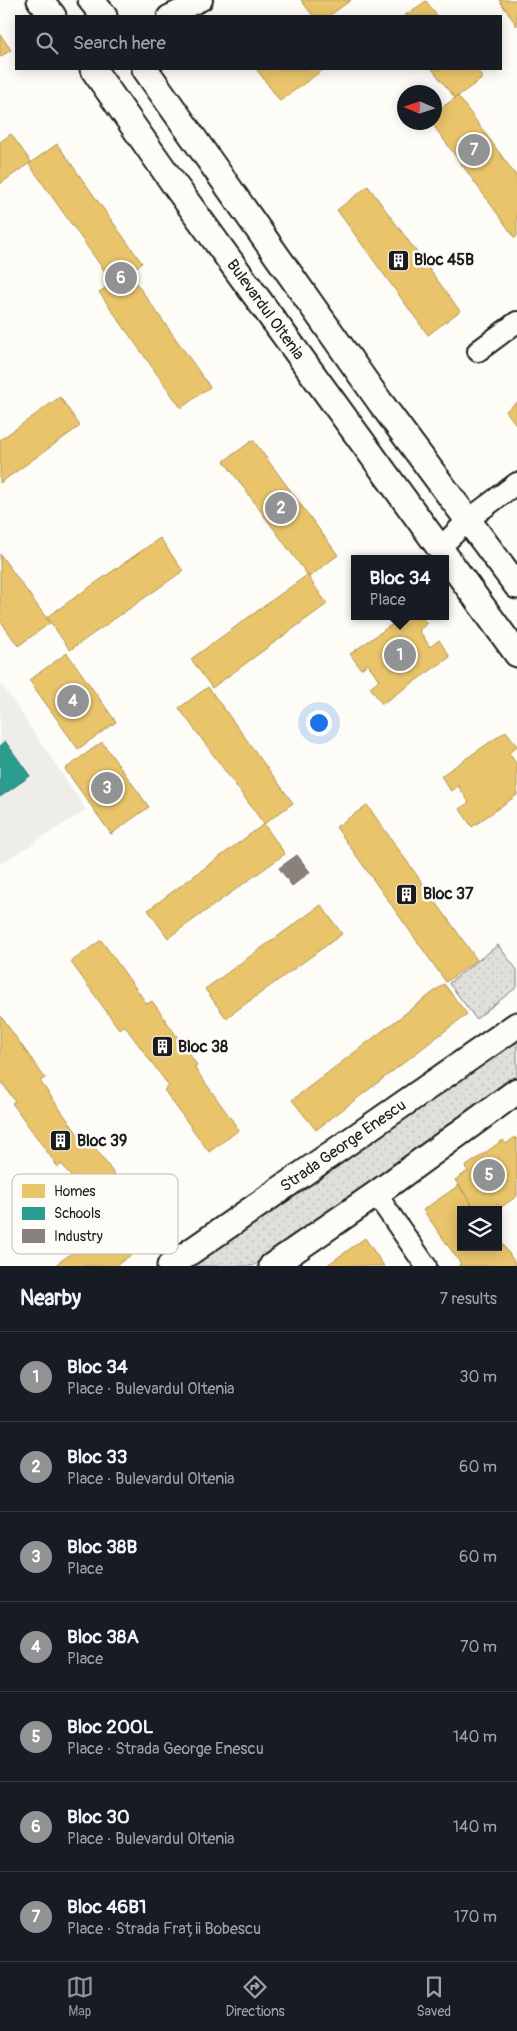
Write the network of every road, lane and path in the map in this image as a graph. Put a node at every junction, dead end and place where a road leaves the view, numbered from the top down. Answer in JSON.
{"nodes":[{"id":1,"x":40,"y":0,"type":"edge"},
{"id":2,"x":92,"y":0,"type":"edge"},
{"id":3,"x":202,"y":0,"type":"edge"},
{"id":4,"x":52,"y":15,"type":"edge"},
{"id":5,"x":103,"y":15,"type":"edge"},
{"id":6,"x":170,"y":15,"type":"edge"},
{"id":7,"x":94,"y":70,"type":"edge"},
{"id":8,"x":146,"y":70,"type":"edge"},
{"id":9,"x":517,"y":322,"type":"edge"},
{"id":10,"x":478,"y":351,"type":"dead end"},
{"id":11,"x":517,"y":482,"type":"edge"},
{"id":12,"x":469,"y":519,"type":"junction"},
{"id":13,"x":440,"y":548,"type":"junction"},
{"id":14,"x":445,"y":555,"type":"edge"},
{"id":15,"x":449,"y":560,"type":"edge"},
{"id":16,"x":517,"y":586,"type":"edge"},
{"id":17,"x":517,"y":654,"type":"edge"},
{"id":18,"x":517,"y":1025,"type":"edge"},
{"id":19,"x":517,"y":1091,"type":"edge"},
{"id":20,"x":376,"y":1194,"type":"junction"},
{"id":21,"x":170,"y":1266,"type":"edge"},
{"id":22,"x":272,"y":1266,"type":"edge"},
{"id":23,"x":426,"y":1266,"type":"edge"}],
"edges":[{"from":1,"to":4,"type":"street"},
{"from":2,"to":5,"type":"street"},
{"from":3,"to":6,"type":"street"},
{"from":7,"to":13,"type":"street","name":"Bulevardul Oltenia"},
{"from":8,"to":12,"type":"street"},
{"from":9,"to":10,"type":"street"},
{"from":11,"to":12,"type":"street"},
{"from":12,"to":13,"type":"street"},
{"from":12,"to":16,"type":"street"},
{"from":13,"to":14,"type":"street","name":"Bulevardul Oltenia"},
{"from":15,"to":17,"type":"street","name":"Bulevardul Oltenia"},
{"from":18,"to":21,"type":"street","name":"Strada George Enescu"},
{"from":19,"to":20,"type":"street"},
{"from":20,"to":22,"type":"street"},
{"from":20,"to":23,"type":"street"}]}
